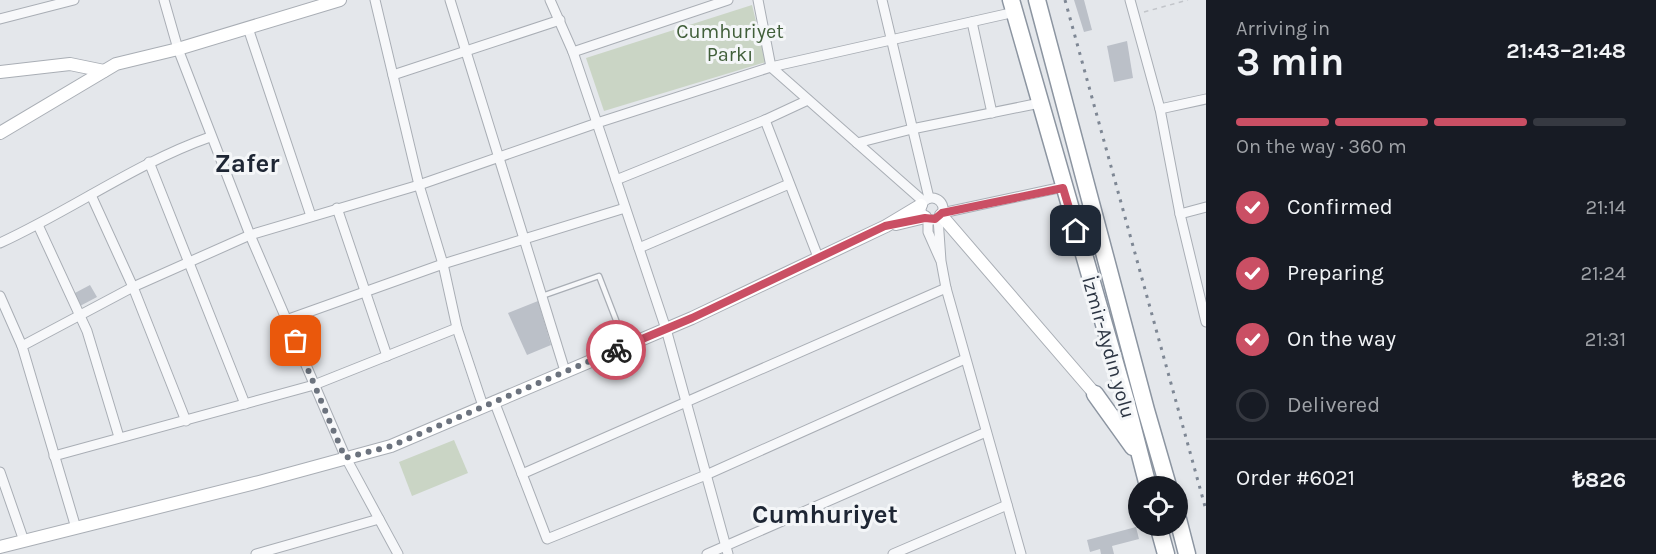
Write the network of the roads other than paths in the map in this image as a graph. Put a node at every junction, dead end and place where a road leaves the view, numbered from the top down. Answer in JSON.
{"nodes":[{"id":1,"x":74,"y":0,"type":"edge"},
{"id":2,"x":164,"y":0,"type":"edge"},
{"id":3,"x":340,"y":0,"type":"edge"},
{"id":4,"x":375,"y":0,"type":"edge"},
{"id":5,"x":450,"y":0,"type":"edge"},
{"id":6,"x":550,"y":0,"type":"edge"},
{"id":7,"x":728,"y":0,"type":"edge"},
{"id":8,"x":758,"y":0,"type":"edge"},
{"id":9,"x":882,"y":0,"type":"edge"},
{"id":10,"x":1037,"y":0,"type":"edge"},
{"id":11,"x":1130,"y":0,"type":"edge"},
{"id":12,"x":36,"y":5,"type":"edge"},
{"id":13,"x":1013,"y":6,"type":"edge"},
{"id":14,"x":0,"y":19,"type":"edge"},
{"id":15,"x":560,"y":20,"type":"junction"},
{"id":16,"x":972,"y":22,"type":"junction"},
{"id":17,"x":248,"y":28,"type":"junction"},
{"id":18,"x":890,"y":40,"type":"junction"},
{"id":19,"x":178,"y":49,"type":"junction"},
{"id":20,"x":466,"y":52,"type":"junction"},
{"id":21,"x":573,"y":52,"type":"junction"},
{"id":22,"x":771,"y":67,"type":"junction"},
{"id":23,"x":104,"y":71,"type":"junction"},
{"id":24,"x":0,"y":72,"type":"edge"},
{"id":25,"x":393,"y":75,"type":"junction"},
{"id":26,"x":808,"y":100,"type":"junction"},
{"id":27,"x":1206,"y":101,"type":"edge"},
{"id":28,"x":1040,"y":103,"type":"junction"},
{"id":29,"x":1160,"y":109,"type":"junction"},
{"id":30,"x":992,"y":113,"type":"junction"},
{"id":31,"x":765,"y":120,"type":"junction"},
{"id":32,"x":597,"y":123,"type":"junction"},
{"id":33,"x":912,"y":129,"type":"junction"},
{"id":34,"x":0,"y":133,"type":"edge"},
{"id":35,"x":210,"y":137,"type":"junction"},
{"id":36,"x":857,"y":143,"type":"junction"},
{"id":37,"x":499,"y":157,"type":"junction"},
{"id":38,"x":149,"y":162,"type":"junction"},
{"id":39,"x":616,"y":180,"type":"junction"},
{"id":40,"x":789,"y":184,"type":"junction"},
{"id":41,"x":419,"y":185,"type":"junction"},
{"id":42,"x":1063,"y":188,"type":"junction"},
{"id":43,"x":91,"y":195,"type":"junction"},
{"id":44,"x":925,"y":201,"type":"junction"},
{"id":45,"x":1206,"y":207,"type":"edge"},
{"id":46,"x":337,"y":208,"type":"junction"},
{"id":47,"x":625,"y":208,"type":"junction"},
{"id":48,"x":1180,"y":214,"type":"junction"},
{"id":49,"x":941,"y":215,"type":"junction"},
{"id":50,"x":311,"y":216,"type":"junction"},
{"id":51,"x":926,"y":218,"type":"junction"},
{"id":52,"x":38,"y":225,"type":"junction"},
{"id":53,"x":885,"y":226,"type":"junction"},
{"id":54,"x":250,"y":235,"type":"junction"},
{"id":55,"x":524,"y":239,"type":"junction"},
{"id":56,"x":0,"y":243,"type":"edge"},
{"id":57,"x":639,"y":248,"type":"junction"},
{"id":58,"x":818,"y":257,"type":"junction"},
{"id":59,"x":941,"y":261,"type":"junction"},
{"id":60,"x":190,"y":262,"type":"junction"},
{"id":61,"x":443,"y":264,"type":"junction"},
{"id":62,"x":1206,"y":278,"type":"edge"},
{"id":63,"x":1196,"y":281,"type":"junction"},
{"id":64,"x":133,"y":287,"type":"junction"},
{"id":65,"x":946,"y":288,"type":"junction"},
{"id":66,"x":366,"y":292,"type":"junction"},
{"id":67,"x":0,"y":296,"type":"edge"},
{"id":68,"x":542,"y":296,"type":"junction"},
{"id":69,"x":80,"y":316,"type":"junction"},
{"id":70,"x":286,"y":320,"type":"junction"},
{"id":71,"x":1206,"y":322,"type":"edge"},
{"id":72,"x":458,"y":328,"type":"junction"},
{"id":73,"x":666,"y":329,"type":"junction"},
{"id":74,"x":22,"y":346,"type":"junction"},
{"id":75,"x":626,"y":346,"type":"junction"},
{"id":76,"x":387,"y":356,"type":"junction"},
{"id":77,"x":965,"y":359,"type":"junction"},
{"id":78,"x":1114,"y":360,"type":"junction"},
{"id":79,"x":565,"y":371,"type":"junction"},
{"id":80,"x":314,"y":385,"type":"junction"},
{"id":81,"x":1095,"y":394,"type":"junction"},
{"id":82,"x":686,"y":402,"type":"junction"},
{"id":83,"x":489,"y":403,"type":"junction"},
{"id":84,"x":245,"y":404,"type":"junction"},
{"id":85,"x":1136,"y":406,"type":"junction"},
{"id":86,"x":1109,"y":414,"type":"junction"},
{"id":87,"x":186,"y":421,"type":"junction"},
{"id":88,"x":986,"y":432,"type":"junction"},
{"id":89,"x":119,"y":437,"type":"junction"},
{"id":90,"x":54,"y":456,"type":"junction"},
{"id":91,"x":1139,"y":456,"type":"junction"},
{"id":92,"x":345,"y":458,"type":"junction"},
{"id":93,"x":0,"y":472,"type":"edge"},
{"id":94,"x":522,"y":474,"type":"junction"},
{"id":95,"x":706,"y":475,"type":"junction"},
{"id":96,"x":1145,"y":476,"type":"edge"},
{"id":97,"x":1164,"y":476,"type":"edge"},
{"id":98,"x":1006,"y":505,"type":"junction"},
{"id":99,"x":379,"y":519,"type":"junction"},
{"id":100,"x":76,"y":528,"type":"junction"},
{"id":101,"x":1161,"y":536,"type":"edge"},
{"id":102,"x":1182,"y":536,"type":"edge"},
{"id":103,"x":24,"y":541,"type":"junction"},
{"id":104,"x":0,"y":547,"type":"edge"},
{"id":105,"x":727,"y":550,"type":"edge"},
{"id":106,"x":256,"y":554,"type":"edge"},
{"id":107,"x":398,"y":554,"type":"edge"},
{"id":108,"x":707,"y":554,"type":"edge"},
{"id":109,"x":893,"y":554,"type":"edge"},
{"id":110,"x":1021,"y":554,"type":"edge"},
{"id":111,"x":1166,"y":554,"type":"edge"},
{"id":112,"x":1187,"y":554,"type":"edge"}],
"edges":[{"from":1,"to":12,"type":"street"},
{"from":2,"to":19,"type":"street"},
{"from":3,"to":17,"type":"street"},
{"from":4,"to":25,"type":"street"},
{"from":5,"to":20,"type":"street"},
{"from":6,"to":15,"type":"street"},
{"from":7,"to":21,"type":"street"},
{"from":8,"to":22,"type":"street"},
{"from":9,"to":18,"type":"street"},
{"from":10,"to":85,"type":"highway","name":"İzmir-Aydın yolu"},
{"from":11,"to":29,"type":"street"},
{"from":12,"to":14,"type":"street"},
{"from":13,"to":16,"type":"street"},
{"from":13,"to":28,"type":"highway","name":"İzmir-Aydın yolu"},
{"from":15,"to":20,"type":"street"},
{"from":15,"to":21,"type":"street"},
{"from":16,"to":18,"type":"street"},
{"from":16,"to":30,"type":"street"},
{"from":17,"to":19,"type":"street"},
{"from":17,"to":50,"type":"street"},
{"from":18,"to":22,"type":"street"},
{"from":18,"to":33,"type":"street"},
{"from":19,"to":23,"type":"street"},
{"from":19,"to":35,"type":"street"},
{"from":20,"to":25,"type":"street"},
{"from":20,"to":37,"type":"street"},
{"from":21,"to":32,"type":"street"},
{"from":22,"to":26,"type":"street"},
{"from":22,"to":32,"type":"street"},
{"from":23,"to":24,"type":"street"},
{"from":23,"to":34,"type":"street"},
{"from":25,"to":41,"type":"street"},
{"from":26,"to":31,"type":"street"},
{"from":26,"to":36,"type":"street"},
{"from":27,"to":29,"type":"street"},
{"from":28,"to":30,"type":"street"},
{"from":28,"to":42,"type":"highway","name":"İzmir-Aydın yolu"},
{"from":29,"to":48,"type":"street"},
{"from":30,"to":33,"type":"street"},
{"from":31,"to":39,"type":"street"},
{"from":31,"to":40,"type":"street"},
{"from":32,"to":37,"type":"street"},
{"from":32,"to":39,"type":"street"},
{"from":33,"to":36,"type":"street"},
{"from":33,"to":44,"type":"street"},
{"from":35,"to":38,"type":"street"},
{"from":35,"to":54,"type":"street"},
{"from":36,"to":44,"type":"street"},
{"from":37,"to":41,"type":"street"},
{"from":37,"to":55,"type":"street"},
{"from":38,"to":43,"type":"street"},
{"from":38,"to":60,"type":"street"},
{"from":39,"to":47,"type":"street"},
{"from":40,"to":57,"type":"street"},
{"from":40,"to":58,"type":"street"},
{"from":41,"to":46,"type":"street"},
{"from":41,"to":61,"type":"street"},
{"from":42,"to":49,"type":"street"},
{"from":42,"to":78,"type":"highway","name":"İzmir-Aydın yolu"},
{"from":43,"to":52,"type":"street"},
{"from":43,"to":64,"type":"street"},
{"from":44,"to":49,"type":"street"},
{"from":44,"to":51,"type":"street"},
{"from":44,"to":53,"type":"street"},
{"from":45,"to":48,"type":"street"},
{"from":46,"to":50,"type":"street"},
{"from":46,"to":66,"type":"street"},
{"from":47,"to":55,"type":"street"},
{"from":47,"to":57,"type":"street"},
{"from":48,"to":63,"type":"street"},
{"from":49,"to":51,"type":"street"},
{"from":49,"to":59,"type":"street"},
{"from":49,"to":81,"type":"street"},
{"from":50,"to":54,"type":"street"},
{"from":51,"to":53,"type":"street"},
{"from":51,"to":59,"type":"street"},
{"from":52,"to":56,"type":"street"},
{"from":52,"to":69,"type":"street"},
{"from":53,"to":58,"type":"street"},
{"from":54,"to":60,"type":"street"},
{"from":54,"to":70,"type":"street"},
{"from":55,"to":61,"type":"street"},
{"from":55,"to":68,"type":"street"},
{"from":57,"to":73,"type":"street"},
{"from":58,"to":73,"type":"street"},
{"from":59,"to":65,"type":"street"},
{"from":60,"to":64,"type":"street"},
{"from":60,"to":84,"type":"street"},
{"from":61,"to":66,"type":"street"},
{"from":61,"to":72,"type":"street"},
{"from":62,"to":63,"type":"street"},
{"from":63,"to":71,"type":"street"},
{"from":64,"to":69,"type":"street"},
{"from":64,"to":87,"type":"street"},
{"from":65,"to":77,"type":"street"},
{"from":65,"to":82,"type":"street"},
{"from":66,"to":70,"type":"street"},
{"from":66,"to":76,"type":"street"},
{"from":67,"to":74,"type":"street"},
{"from":68,"to":75,"type":"lane"},
{"from":68,"to":79,"type":"street"},
{"from":69,"to":74,"type":"street"},
{"from":69,"to":89,"type":"street"},
{"from":70,"to":80,"type":"street"},
{"from":72,"to":76,"type":"street"},
{"from":72,"to":83,"type":"street"},
{"from":73,"to":75,"type":"street"},
{"from":73,"to":82,"type":"street"},
{"from":74,"to":90,"type":"street"},
{"from":75,"to":79,"type":"street"},
{"from":76,"to":80,"type":"street"},
{"from":77,"to":88,"type":"street"},
{"from":77,"to":95,"type":"street"},
{"from":78,"to":81,"type":"highway"},
{"from":78,"to":85,"type":"highway","name":"İzmir-Aydın yolu"},
{"from":79,"to":83,"type":"street"},
{"from":80,"to":84,"type":"street"},
{"from":80,"to":92,"type":"street"},
{"from":81,"to":85,"type":"highway"},
{"from":81,"to":86,"type":"highway"},
{"from":82,"to":94,"type":"street"},
{"from":82,"to":95,"type":"street"},
{"from":83,"to":92,"type":"street"},
{"from":83,"to":94,"type":"street"},
{"from":84,"to":87,"type":"street"},
{"from":85,"to":86,"type":"highway"},
{"from":85,"to":91,"type":"highway","name":"İzmir-Aydın yolu"},
{"from":85,"to":97,"type":"highway","name":"İzmir-Aydın yolu"},
{"from":86,"to":91,"type":"highway"},
{"from":87,"to":89,"type":"street"},
{"from":88,"to":98,"type":"street"},
{"from":88,"to":105,"type":"street"},
{"from":89,"to":90,"type":"street"},
{"from":90,"to":100,"type":"street"},
{"from":91,"to":96,"type":"highway","name":"İzmir-Aydın yolu"},
{"from":92,"to":99,"type":"street"},
{"from":92,"to":100,"type":"street"},
{"from":93,"to":103,"type":"street"},
{"from":94,"to":95,"type":"street"},
{"from":95,"to":105,"type":"street"},
{"from":98,"to":109,"type":"street"},
{"from":98,"to":110,"type":"street"},
{"from":99,"to":106,"type":"street"},
{"from":99,"to":107,"type":"street"},
{"from":100,"to":103,"type":"street"},
{"from":101,"to":111,"type":"highway"},
{"from":102,"to":112,"type":"highway"},
{"from":103,"to":104,"type":"street"},
{"from":105,"to":108,"type":"street"}]}
